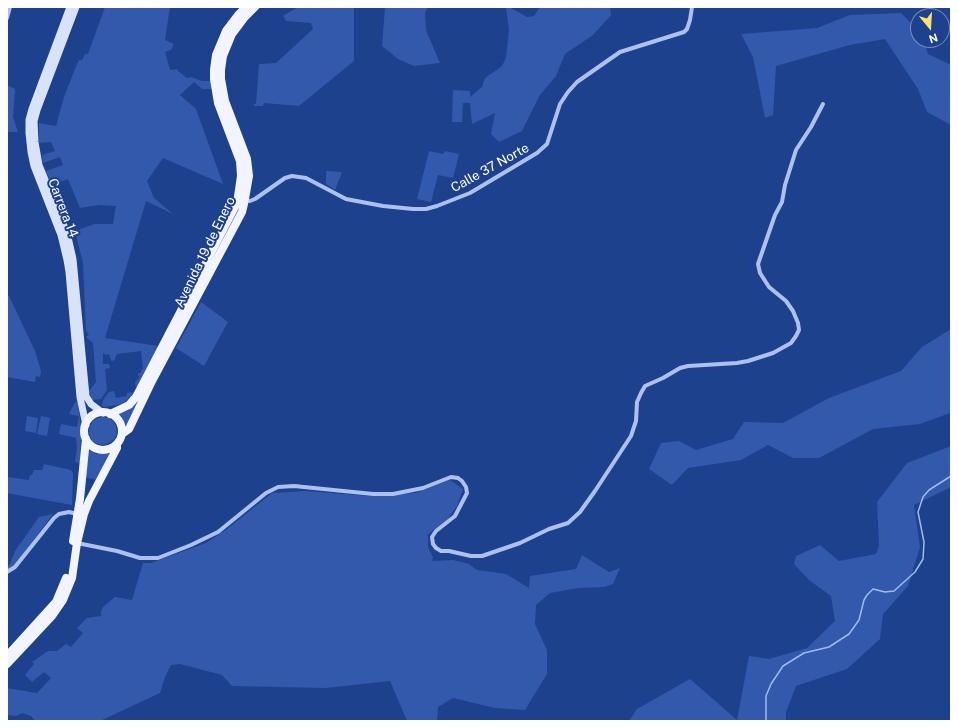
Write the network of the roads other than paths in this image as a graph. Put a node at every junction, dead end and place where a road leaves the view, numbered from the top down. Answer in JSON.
{"nodes":[{"id":1,"x":10,"y":7,"type":"edge"},
{"id":2,"x":70,"y":7,"type":"edge"},
{"id":3,"x":76,"y":7,"type":"edge"},
{"id":4,"x":246,"y":7,"type":"edge"},
{"id":5,"x":255,"y":7,"type":"edge"},
{"id":6,"x":692,"y":7,"type":"edge"},
{"id":7,"x":7,"y":18,"type":"edge"},
{"id":8,"x":823,"y":104,"type":"dead end"},
{"id":9,"x":242,"y":199,"type":"junction"},
{"id":10,"x":106,"y":413,"type":"junction"},
{"id":11,"x":86,"y":425,"type":"junction"},
{"id":12,"x":122,"y":434,"type":"junction"},
{"id":13,"x":86,"y":439,"type":"junction"},
{"id":14,"x":117,"y":444,"type":"junction"},
{"id":15,"x":77,"y":514,"type":"junction"},
{"id":16,"x":77,"y":543,"type":"junction"},
{"id":17,"x":72,"y":564,"type":"junction"},
{"id":18,"x":7,"y":572,"type":"edge"},
{"id":19,"x":7,"y":656,"type":"edge"},
{"id":20,"x":7,"y":664,"type":"edge"}],
"edges":[{"from":1,"to":7,"type":"street"},
{"from":2,"to":11,"type":"main road","name":"Carrera 14"},
{"from":3,"to":10,"type":"main road","name":"Carrera 14"},
{"from":4,"to":9,"type":"main road","name":"Avenida 19 de Enero"},
{"from":5,"to":9,"type":"main road","name":"Avenida 19 de Enero"},
{"from":6,"to":9,"type":"street","name":"Calle 37 Norte"},
{"from":8,"to":16,"type":"street"},
{"from":9,"to":10,"type":"main road","name":"Avenida 19 de Enero"},
{"from":9,"to":12,"type":"main road","name":"Avenida 19 de Enero"},
{"from":10,"to":11,"type":"main road"},
{"from":10,"to":12,"type":"main road"},
{"from":11,"to":13,"type":"main road"},
{"from":12,"to":14,"type":"main road"},
{"from":13,"to":14,"type":"main road"},
{"from":13,"to":15,"type":"main road"},
{"from":14,"to":16,"type":"main road"},
{"from":15,"to":17,"type":"main road"},
{"from":15,"to":18,"type":"street"},
{"from":16,"to":17,"type":"main road"},
{"from":17,"to":19,"type":"main road"},
{"from":17,"to":20,"type":"main road"}]}
